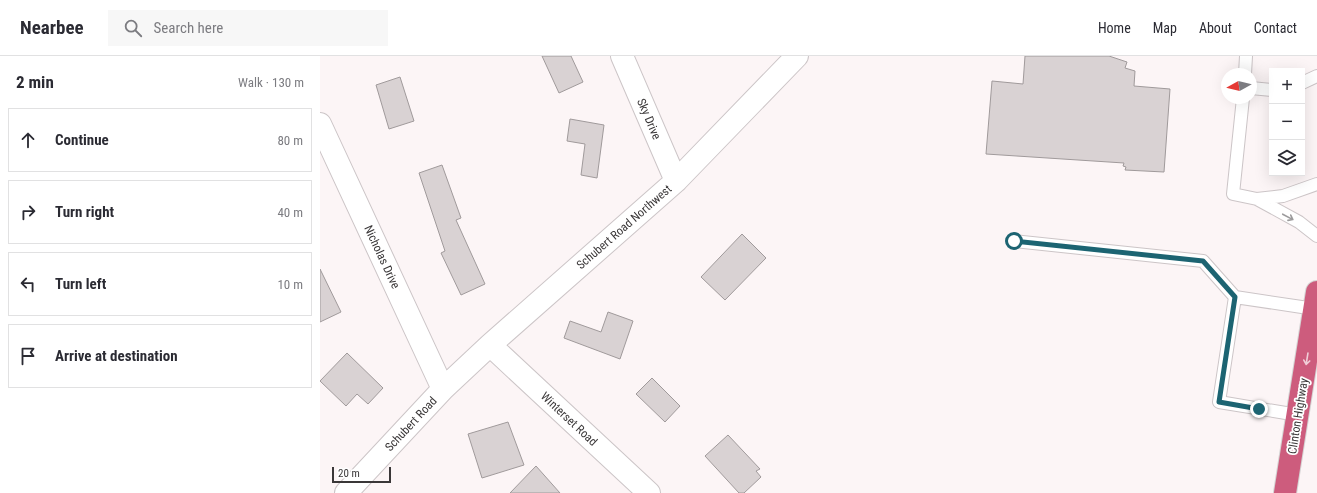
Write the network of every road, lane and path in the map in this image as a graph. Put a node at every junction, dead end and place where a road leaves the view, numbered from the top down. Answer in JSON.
{"nodes":[{"id":1,"x":622,"y":56,"type":"edge"},
{"id":2,"x":797,"y":56,"type":"edge"},
{"id":3,"x":1246,"y":56,"type":"edge"},
{"id":4,"x":1245,"y":68,"type":"edge"},
{"id":5,"x":1317,"y":76,"type":"edge"},
{"id":6,"x":1305,"y":82,"type":"edge"},
{"id":7,"x":1257,"y":89,"type":"edge"},
{"id":8,"x":1269,"y":90,"type":"edge"},
{"id":9,"x":1242,"y":104,"type":"edge"},
{"id":10,"x":320,"y":124,"type":"edge"},
{"id":11,"x":676,"y":181,"type":"junction"},
{"id":12,"x":1317,"y":184,"type":"edge"},
{"id":13,"x":1257,"y":200,"type":"junction"},
{"id":14,"x":1317,"y":236,"type":"edge"},
{"id":15,"x":1014,"y":241,"type":"dead end"},
{"id":16,"x":1235,"y":297,"type":"junction"},
{"id":17,"x":1316,"y":301,"type":"edge"},
{"id":18,"x":490,"y":345,"type":"junction"},
{"id":19,"x":443,"y":389,"type":"junction"},
{"id":20,"x":1298,"y":415,"type":"junction"},
{"id":21,"x":346,"y":493,"type":"edge"},
{"id":22,"x":649,"y":493,"type":"edge"},
{"id":23,"x":1285,"y":493,"type":"edge"}],
"edges":[{"from":1,"to":11,"type":"street","name":"Sky Drive"},
{"from":2,"to":11,"type":"street","name":"Schubert Road Northwest"},
{"from":3,"to":4,"type":"lane"},
{"from":5,"to":6,"type":"lane"},
{"from":7,"to":8,"type":"lane"},
{"from":9,"to":13,"type":"lane"},
{"from":10,"to":19,"type":"street","name":"Nicholas Drive"},
{"from":11,"to":18,"type":"street","name":"Schubert Road Northwest"},
{"from":12,"to":13,"type":"lane"},
{"from":13,"to":14,"type":"lane","one_way":true},
{"from":15,"to":16,"type":"lane"},
{"from":16,"to":17,"type":"lane"},
{"from":16,"to":20,"type":"lane"},
{"from":17,"to":20,"type":"highway","name":"Clinton Highway","one_way":true},
{"from":18,"to":19,"type":"street","name":"Schubert Road Northwest"},
{"from":18,"to":22,"type":"street","name":"Winterset Road"},
{"from":19,"to":21,"type":"street","name":"Schubert Road"},
{"from":20,"to":23,"type":"highway","name":"Clinton Highway"}]}
